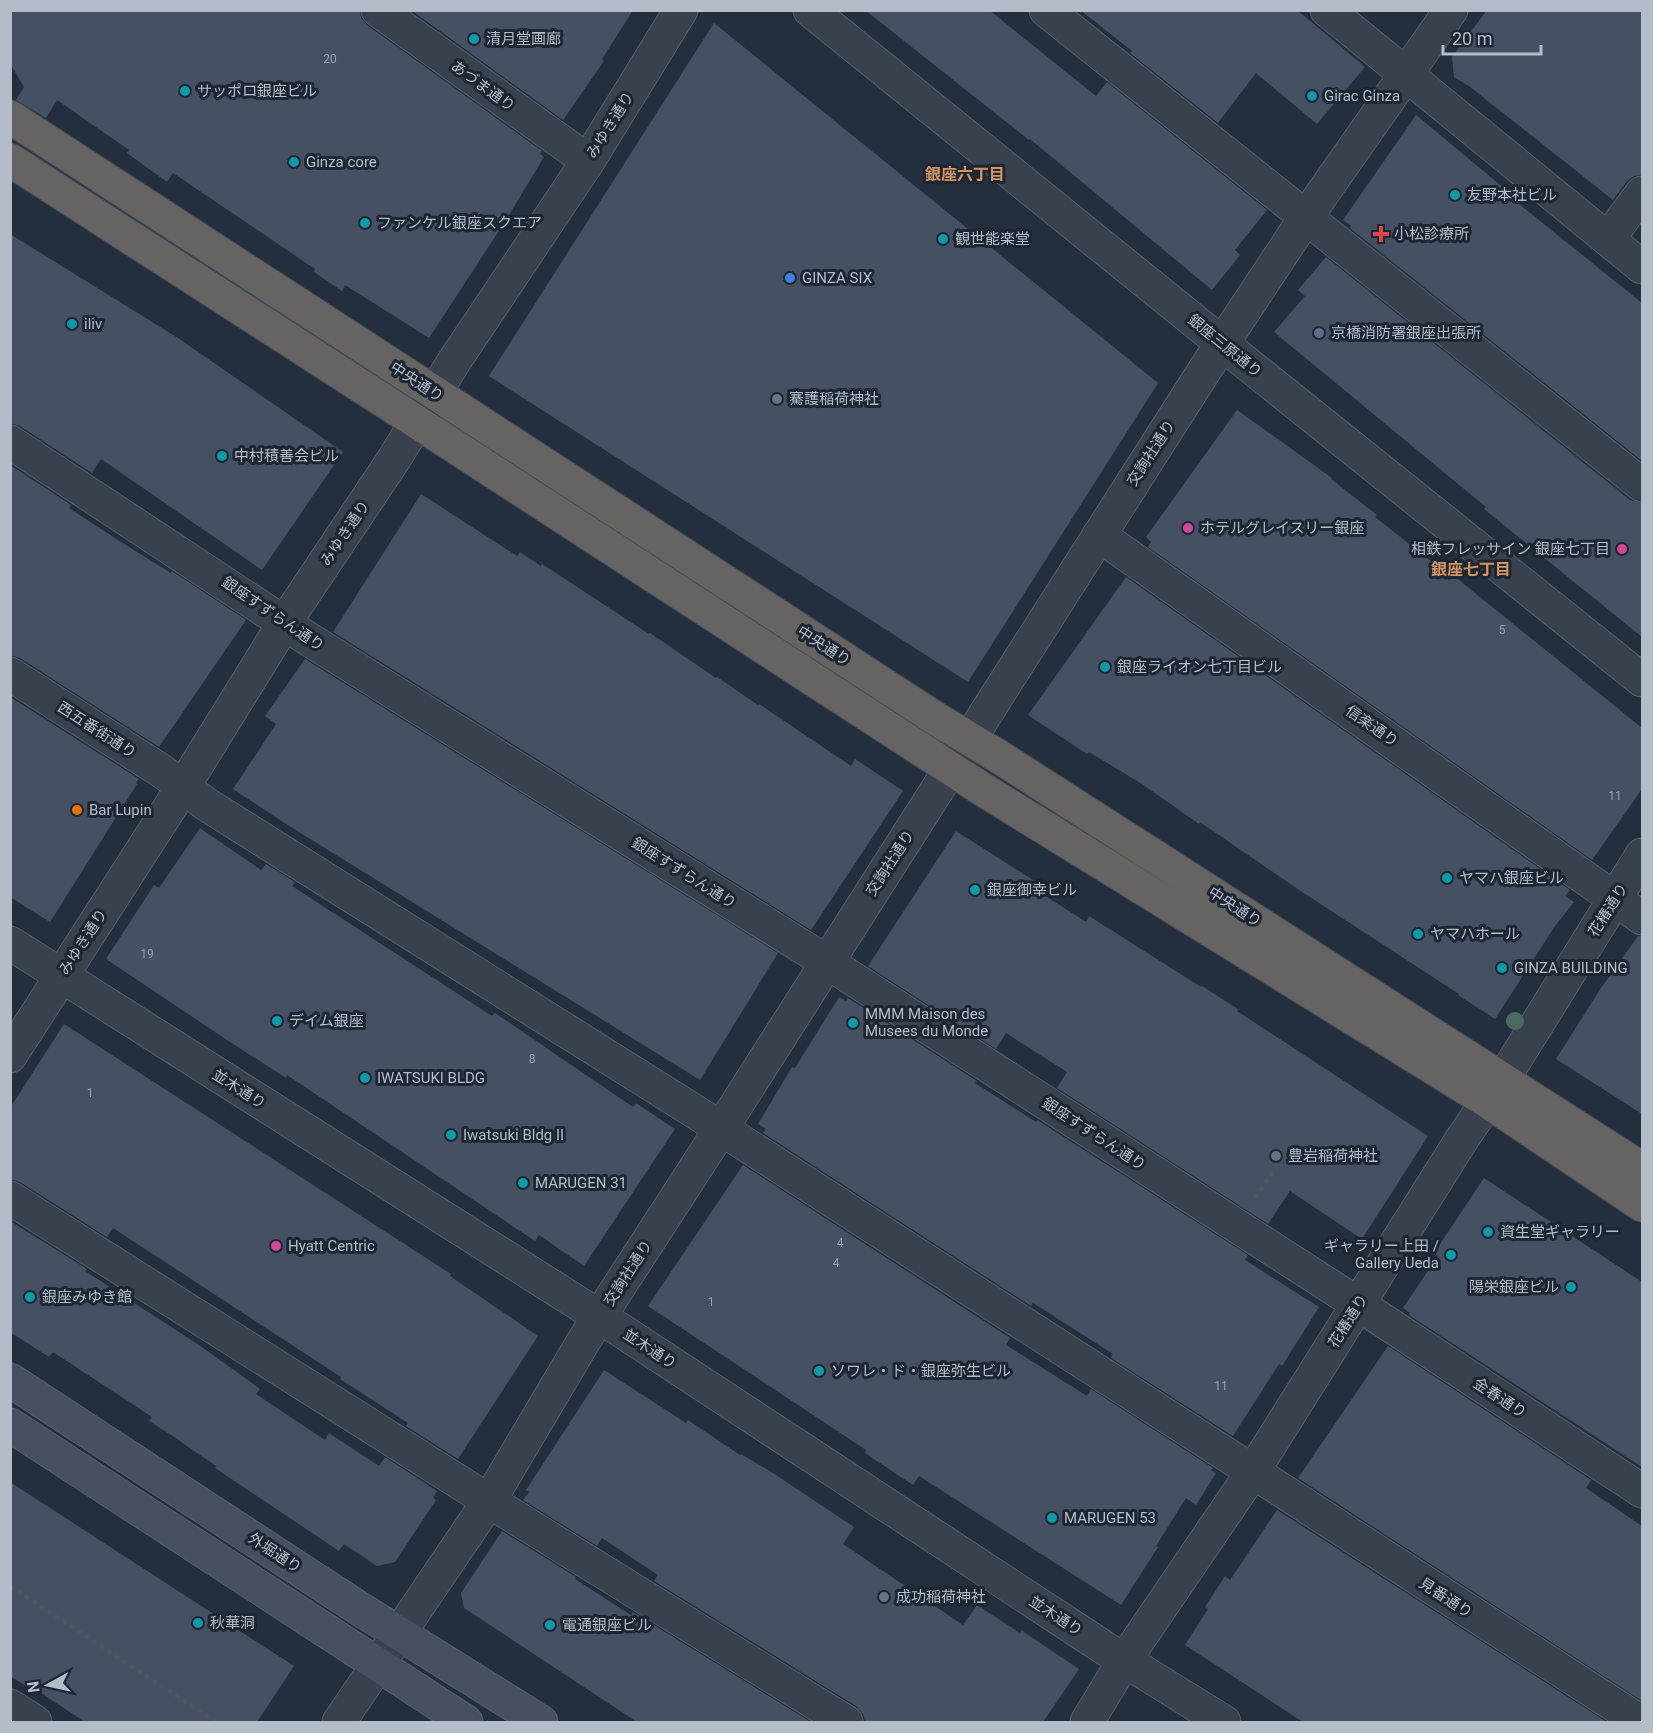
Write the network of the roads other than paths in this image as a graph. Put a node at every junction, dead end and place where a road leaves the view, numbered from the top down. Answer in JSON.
{"nodes":[{"id":1,"x":378,"y":10,"type":"edge"},
{"id":2,"x":681,"y":10,"type":"edge"},
{"id":3,"x":810,"y":10,"type":"edge"},
{"id":4,"x":1046,"y":10,"type":"edge"},
{"id":5,"x":1327,"y":10,"type":"edge"},
{"id":6,"x":1451,"y":10,"type":"edge"},
{"id":7,"x":1405,"y":74,"type":"junction"},
{"id":8,"x":10,"y":117,"type":"edge"},
{"id":9,"x":10,"y":160,"type":"edge"},
{"id":10,"x":588,"y":161,"type":"junction"},
{"id":11,"x":1642,"y":193,"type":"edge"},
{"id":12,"x":1306,"y":217,"type":"junction"},
{"id":13,"x":1608,"y":239,"type":"junction"},
{"id":14,"x":1642,"y":267,"type":"edge"},
{"id":15,"x":1222,"y":344,"type":"junction"},
{"id":16,"x":434,"y":394,"type":"junction"},
{"id":17,"x":417,"y":422,"type":"junction"},
{"id":18,"x":10,"y":442,"type":"edge"},
{"id":19,"x":1642,"y":485,"type":"edge"},
{"id":20,"x":1099,"y":535,"type":"junction"},
{"id":21,"x":285,"y":622,"type":"junction"},
{"id":22,"x":10,"y":674,"type":"edge"},
{"id":23,"x":1642,"y":680,"type":"edge"},
{"id":24,"x":969,"y":740,"type":"junction"},
{"id":25,"x":950,"y":768,"type":"junction"},
{"id":26,"x":183,"y":787,"type":"junction"},
{"id":27,"x":1642,"y":855,"type":"edge"},
{"id":28,"x":1615,"y":898,"type":"junction"},
{"id":29,"x":1642,"y":918,"type":"edge"},
{"id":30,"x":10,"y":943,"type":"edge"},
{"id":31,"x":827,"y":962,"type":"junction"},
{"id":32,"x":62,"y":976,"type":"junction"},
{"id":33,"x":10,"y":1056,"type":"edge"},
{"id":34,"x":1495,"y":1090,"type":"junction"},
{"id":35,"x":721,"y":1129,"type":"junction"},
{"id":36,"x":1642,"y":1169,"type":"edge"},
{"id":37,"x":10,"y":1198,"type":"edge"},
{"id":38,"x":1642,"y":1205,"type":"edge"},
{"id":39,"x":1358,"y":1304,"type":"junction"},
{"id":40,"x":600,"y":1317,"type":"junction"},
{"id":41,"x":10,"y":1380,"type":"edge"},
{"id":42,"x":10,"y":1425,"type":"edge"},
{"id":43,"x":1252,"y":1473,"type":"junction"},
{"id":44,"x":1642,"y":1491,"type":"edge"},
{"id":45,"x":489,"y":1501,"type":"junction"},
{"id":46,"x":399,"y":1634,"type":"junction"},
{"id":47,"x":1124,"y":1661,"type":"junction"},
{"id":48,"x":377,"y":1665,"type":"junction"},
{"id":49,"x":10,"y":1706,"type":"edge"},
{"id":50,"x":35,"y":1722,"type":"edge"},
{"id":51,"x":339,"y":1722,"type":"edge"},
{"id":52,"x":466,"y":1722,"type":"edge"},
{"id":53,"x":541,"y":1722,"type":"edge"},
{"id":54,"x":846,"y":1722,"type":"edge"},
{"id":55,"x":1087,"y":1722,"type":"edge"},
{"id":56,"x":1224,"y":1722,"type":"edge"},
{"id":57,"x":1641,"y":1722,"type":"edge"}],
"edges":[{"from":1,"to":10,"type":"street","name":"あづま通り"},
{"from":2,"to":10,"type":"street","name":"みゆき通り"},
{"from":3,"to":15,"type":"street","name":"銀座三原通り"},
{"from":4,"to":12,"type":"street"},
{"from":5,"to":7,"type":"street"},
{"from":6,"to":7,"type":"street","name":"交詢社通り"},
{"from":7,"to":12,"type":"street","name":"交詢社通り"},
{"from":7,"to":13,"type":"street"},
{"from":8,"to":16,"type":"highway","name":"中央通り"},
{"from":9,"to":17,"type":"highway","name":"中央通り"},
{"from":10,"to":16,"type":"street","name":"みゆき通り"},
{"from":11,"to":13,"type":"street"},
{"from":12,"to":15,"type":"street","name":"交詢社通り"},
{"from":12,"to":19,"type":"street"},
{"from":13,"to":14,"type":"street"},
{"from":15,"to":20,"type":"street","name":"交詢社通り"},
{"from":15,"to":23,"type":"street","name":"銀座三原通り"},
{"from":16,"to":17,"type":"street","name":"みゆき通り"},
{"from":16,"to":24,"type":"highway","name":"中央通り"},
{"from":17,"to":21,"type":"street","name":"みゆき通り"},
{"from":17,"to":25,"type":"highway","name":"中央通り"},
{"from":18,"to":21,"type":"street","name":"銀座すずらん通り"},
{"from":20,"to":24,"type":"street","name":"交詢社通り"},
{"from":20,"to":28,"type":"street","name":"信楽通り"},
{"from":21,"to":26,"type":"street","name":"みゆき通り"},
{"from":21,"to":31,"type":"street","name":"銀座すずらん通り"},
{"from":22,"to":26,"type":"street","name":"西五番街通り"},
{"from":24,"to":25,"type":"street","name":"交詢社通り"},
{"from":24,"to":34,"type":"highway","name":"中央通り"},
{"from":25,"to":31,"type":"street","name":"交詢社通り"},
{"from":25,"to":34,"type":"highway","name":"中央通り"},
{"from":26,"to":32,"type":"street","name":"みゆき通り"},
{"from":26,"to":35,"type":"street","name":"西五番街通り"},
{"from":27,"to":28,"type":"street","name":"花椿通り"},
{"from":28,"to":29,"type":"street","name":"信楽通り"},
{"from":28,"to":34,"type":"street","name":"花椿通り"},
{"from":30,"to":32,"type":"street","name":"並木通り"},
{"from":31,"to":35,"type":"street","name":"交詢社通り"},
{"from":31,"to":39,"type":"street","name":"銀座すずらん通り"},
{"from":32,"to":33,"type":"street","name":"みゆき通り"},
{"from":32,"to":40,"type":"street","name":"並木通り"},
{"from":34,"to":36,"type":"highway","name":"中央通り"},
{"from":34,"to":38,"type":"highway","name":"中央通り"},
{"from":34,"to":39,"type":"street","name":"花椿通り"},
{"from":35,"to":40,"type":"street","name":"交詢社通り"},
{"from":35,"to":43,"type":"street","name":"見番通り"},
{"from":37,"to":45,"type":"street"},
{"from":39,"to":43,"type":"street","name":"花椿通り"},
{"from":39,"to":44,"type":"street","name":"金春通り"},
{"from":40,"to":45,"type":"street","name":"交詢社通り"},
{"from":40,"to":47,"type":"street","name":"並木通り"},
{"from":41,"to":46,"type":"main road","name":"外堀通り"},
{"from":42,"to":48,"type":"main road"},
{"from":43,"to":47,"type":"street","name":"花椿通り"},
{"from":43,"to":57,"type":"street","name":"見番通り"},
{"from":45,"to":46,"type":"street","name":"交詢社通り"},
{"from":45,"to":54,"type":"street"},
{"from":46,"to":48,"type":"street","name":"交詢社通り"},
{"from":46,"to":53,"type":"main road","name":"外堀通り"},
{"from":47,"to":55,"type":"street","name":"花椿通り"},
{"from":47,"to":56,"type":"street","name":"並木通り"},
{"from":48,"to":51,"type":"street","name":"交詢社通り"},
{"from":48,"to":52,"type":"main road"},
{"from":49,"to":50,"type":"street"}]}
